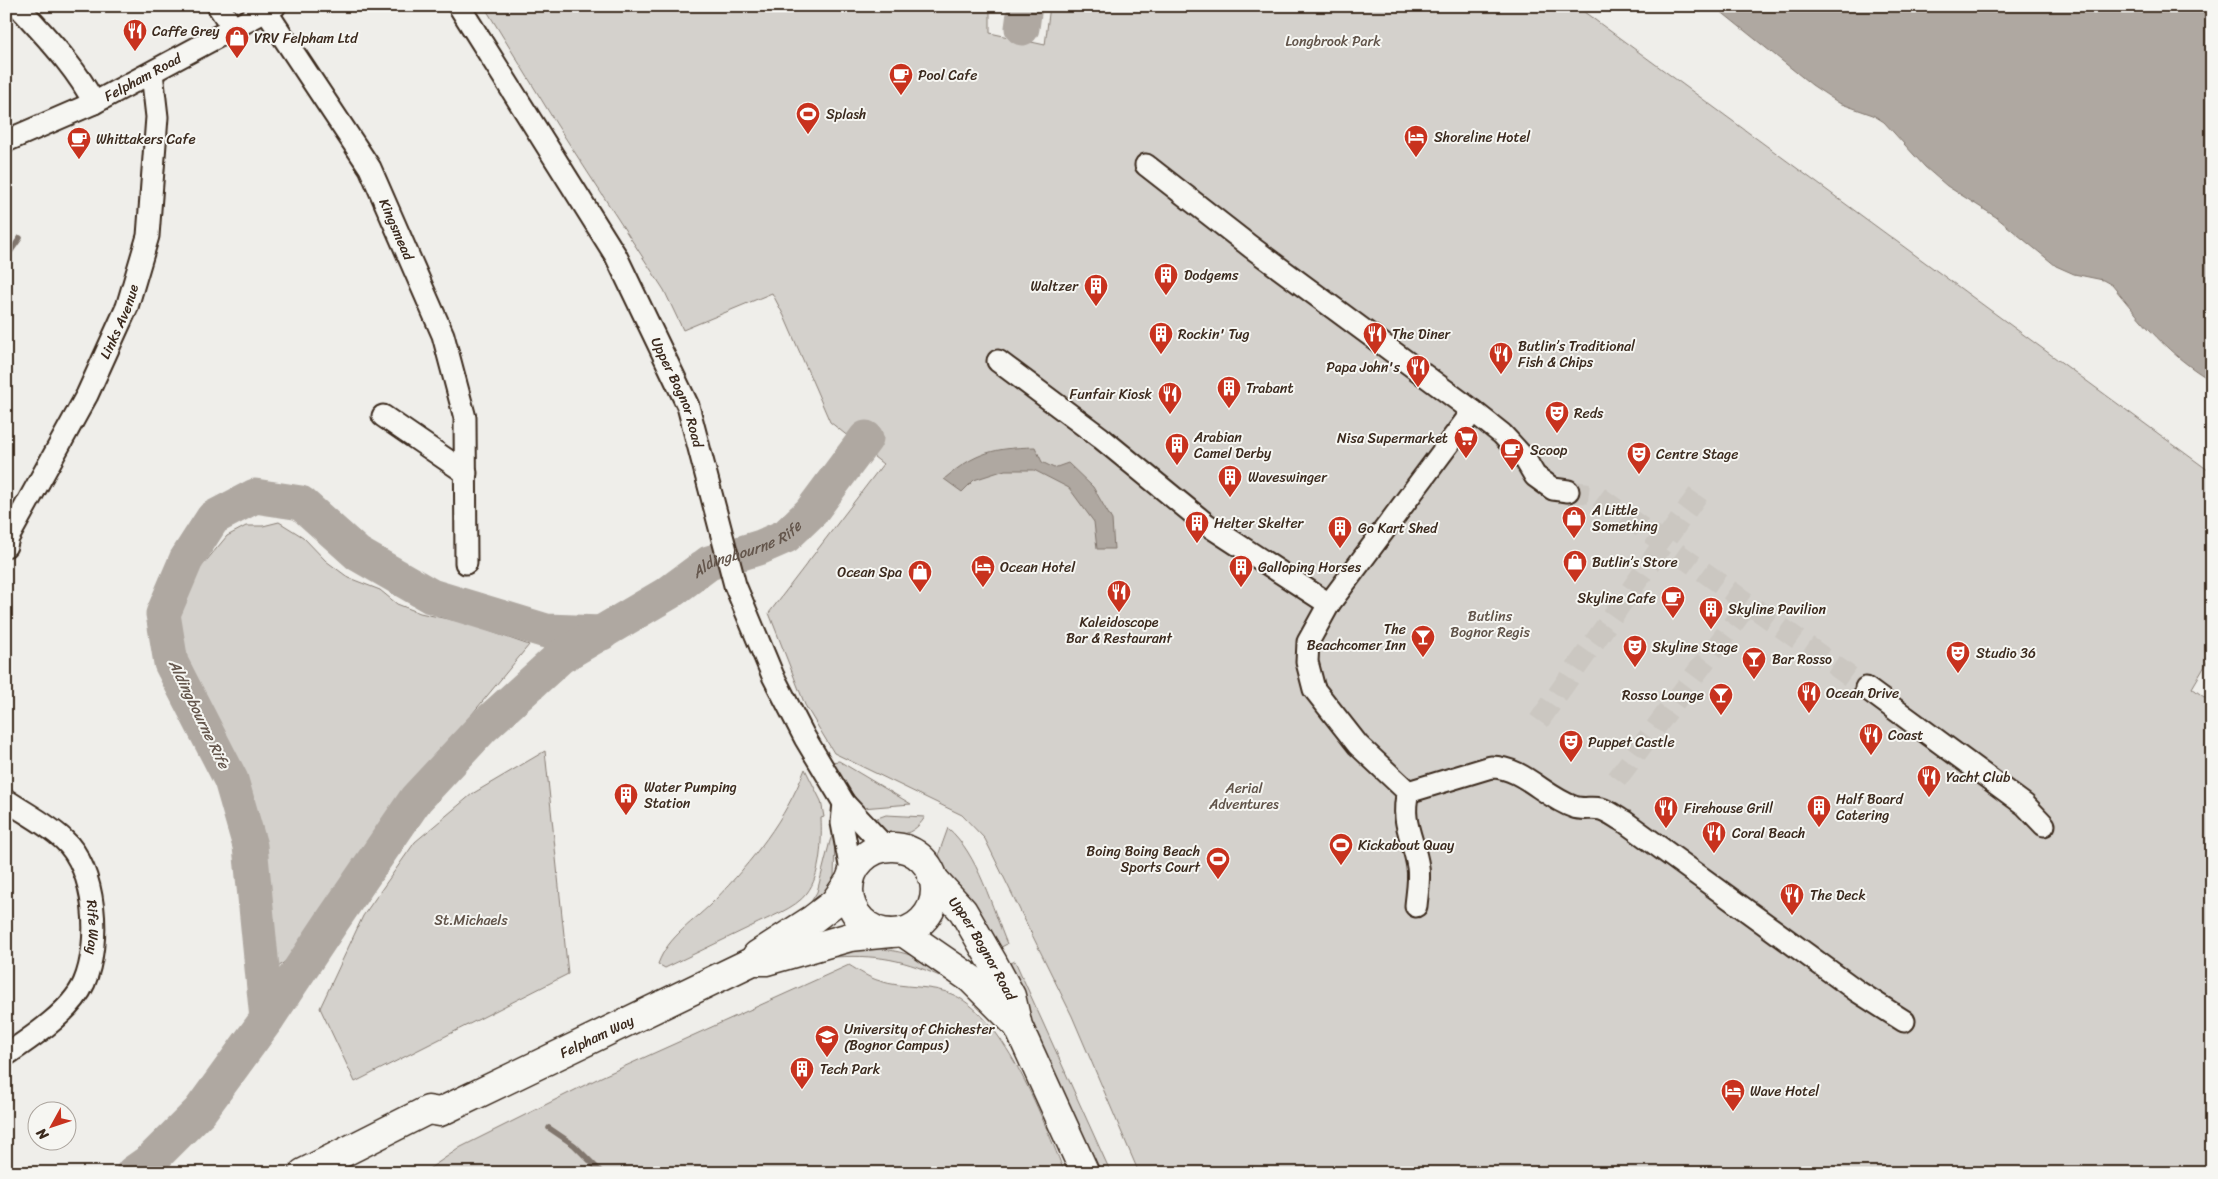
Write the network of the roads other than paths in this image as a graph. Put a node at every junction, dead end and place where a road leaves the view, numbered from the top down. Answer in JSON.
{"nodes":[{"id":1,"x":18,"y":6,"type":"edge"},
{"id":2,"x":218,"y":6,"type":"edge"},
{"id":3,"x":459,"y":6,"type":"edge"},
{"id":4,"x":271,"y":8,"type":"edge"},
{"id":5,"x":233,"y":28,"type":"junction"},
{"id":6,"x":152,"y":73,"type":"junction"},
{"id":7,"x":94,"y":103,"type":"junction"},
{"id":8,"x":6,"y":140,"type":"edge"},
{"id":9,"x":1146,"y":165,"type":"dead end"},
{"id":10,"x":998,"y":360,"type":"dead end"},
{"id":11,"x":1472,"y":411,"type":"junction"},
{"id":12,"x":383,"y":416,"type":"dead end"},
{"id":13,"x":466,"y":473,"type":"junction"},
{"id":14,"x":1568,"y":491,"type":"tunnel mouth"},
{"id":15,"x":6,"y":546,"type":"edge"},
{"id":16,"x":466,"y":563,"type":"dead end"},
{"id":17,"x":1329,"y":604,"type":"junction"},
{"id":18,"x":1866,"y":688,"type":"tunnel mouth"},
{"id":19,"x":1408,"y":792,"type":"junction"},
{"id":20,"x":6,"y":800,"type":"edge"},
{"id":21,"x":844,"y":803,"type":"junction"},
{"id":22,"x":2044,"y":825,"type":"dead end"},
{"id":23,"x":886,"y":848,"type":"junction"},
{"id":24,"x":932,"y":877,"type":"junction"},
{"id":25,"x":851,"y":878,"type":"junction"},
{"id":26,"x":1416,"y":906,"type":"dead end"},
{"id":27,"x":896,"y":932,"type":"junction"},
{"id":28,"x":753,"y":961,"type":"junction"},
{"id":29,"x":1904,"y":1021,"type":"dead end"},
{"id":30,"x":1018,"y":1026,"type":"junction"},
{"id":31,"x":6,"y":1055,"type":"edge"},
{"id":32,"x":440,"y":1112,"type":"junction"},
{"id":33,"x":303,"y":1173,"type":"edge"},
{"id":34,"x":334,"y":1173,"type":"edge"},
{"id":35,"x":1085,"y":1173,"type":"edge"}],
"edges":[{"from":1,"to":7,"type":"street"},
{"from":2,"to":5,"type":"street"},
{"from":3,"to":21,"type":"street","name":"Upper Bognor Road"},
{"from":4,"to":5,"type":"street","name":"Felpham Road"},
{"from":4,"to":13,"type":"street","name":"Kingsmead"},
{"from":5,"to":6,"type":"street","name":"Felpham Road"},
{"from":6,"to":7,"type":"street","name":"Felpham Road"},
{"from":6,"to":15,"type":"street","name":"Links Avenue"},
{"from":7,"to":8,"type":"street","name":"Felpham Road"},
{"from":9,"to":11,"type":"street"},
{"from":10,"to":17,"type":"street"},
{"from":11,"to":14,"type":"street"},
{"from":11,"to":17,"type":"street"},
{"from":12,"to":13,"type":"street"},
{"from":13,"to":16,"type":"street","name":"Kingsmead"},
{"from":17,"to":19,"type":"street"},
{"from":18,"to":22,"type":"street"},
{"from":19,"to":26,"type":"street"},
{"from":19,"to":29,"type":"street"},
{"from":20,"to":31,"type":"street","name":"Rife Way"},
{"from":21,"to":23,"type":"street","name":"Upper Bognor Road"},
{"from":21,"to":25,"type":"street"},
{"from":23,"to":24,"type":"main road"},
{"from":23,"to":25,"type":"main road"},
{"from":24,"to":27,"type":"main road"},
{"from":24,"to":30,"type":"main road","name":"Upper Bognor Road"},
{"from":25,"to":27,"type":"main road"},
{"from":25,"to":28,"type":"main road","name":"Felpham Way"},
{"from":27,"to":28,"type":"main road","name":"Felpham Way"},
{"from":27,"to":30,"type":"main road","name":"Upper Bognor Road"},
{"from":28,"to":32,"type":"main road","name":"Felpham Way"},
{"from":30,"to":35,"type":"main road","name":"Upper Bognor Road"},
{"from":32,"to":33,"type":"main road","name":"Felpham Way"},
{"from":32,"to":34,"type":"main road","name":"Felpham Way"}]}
